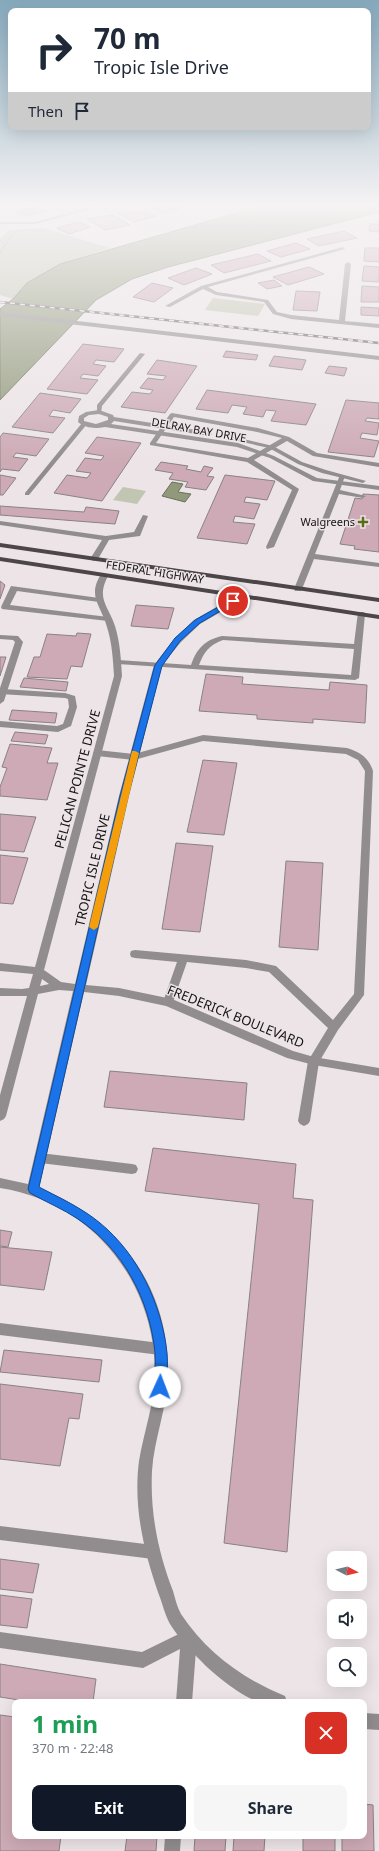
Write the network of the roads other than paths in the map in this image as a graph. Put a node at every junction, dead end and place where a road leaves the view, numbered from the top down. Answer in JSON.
{"nodes":[{"id":1,"x":191,"y":293,"type":"edge"},
{"id":2,"x":218,"y":293,"type":"edge"},
{"id":3,"x":345,"y":293,"type":"edge"},
{"id":4,"x":168,"y":306,"type":"dead end"},
{"id":5,"x":0,"y":314,"type":"edge"},
{"id":6,"x":342,"y":321,"type":"junction"},
{"id":7,"x":379,"y":326,"type":"edge"},
{"id":8,"x":142,"y":354,"type":"dead end"},
{"id":9,"x":379,"y":358,"type":"edge"},
{"id":10,"x":99,"y":412,"type":"junction"},
{"id":11,"x":112,"y":418,"type":"junction"},
{"id":12,"x":84,"y":424,"type":"junction"},
{"id":13,"x":105,"y":425,"type":"junction"},
{"id":14,"x":164,"y":426,"type":"junction"},
{"id":15,"x":160,"y":433,"type":"junction"},
{"id":16,"x":287,"y":438,"type":"junction"},
{"id":17,"x":271,"y":447,"type":"junction"},
{"id":18,"x":261,"y":453,"type":"junction"},
{"id":19,"x":249,"y":460,"type":"junction"},
{"id":20,"x":379,"y":465,"type":"edge"},
{"id":21,"x":342,"y":476,"type":"junction"},
{"id":22,"x":379,"y":483,"type":"edge"},
{"id":23,"x":337,"y":488,"type":"junction"},
{"id":24,"x":379,"y":488,"type":"edge"},
{"id":25,"x":27,"y":494,"type":"dead end"},
{"id":26,"x":363,"y":496,"type":"dead end"},
{"id":27,"x":144,"y":516,"type":"dead end"},
{"id":28,"x":0,"y":523,"type":"edge"},
{"id":29,"x":106,"y":538,"type":"junction"},
{"id":30,"x":0,"y":545,"type":"edge"},
{"id":31,"x":270,"y":547,"type":"dead end"},
{"id":32,"x":311,"y":556,"type":"junction"},
{"id":33,"x":0,"y":559,"type":"edge"},
{"id":34,"x":94,"y":559,"type":"junction"},
{"id":35,"x":379,"y":565,"type":"edge"},
{"id":36,"x":46,"y":566,"type":"junction"},
{"id":37,"x":155,"y":568,"type":"junction"},
{"id":38,"x":104,"y":576,"type":"junction"},
{"id":39,"x":298,"y":588,"type":"junction"},
{"id":40,"x":242,"y":596,"type":"junction"},
{"id":41,"x":99,"y":600,"type":"junction"},
{"id":42,"x":379,"y":600,"type":"edge"},
{"id":43,"x":361,"y":614,"type":"junction"},
{"id":44,"x":379,"y":617,"type":"edge"},
{"id":45,"x":108,"y":619,"type":"junction"},
{"id":46,"x":0,"y":637,"type":"edge"},
{"id":47,"x":358,"y":647,"type":"junction"},
{"id":48,"x":118,"y":662,"type":"junction"},
{"id":49,"x":158,"y":665,"type":"junction"},
{"id":50,"x":194,"y":668,"type":"junction"},
{"id":51,"x":3,"y":692,"type":"junction"},
{"id":52,"x":0,"y":701,"type":"edge"},
{"id":53,"x":0,"y":724,"type":"edge"},
{"id":54,"x":97,"y":753,"type":"junction"},
{"id":55,"x":134,"y":757,"type":"junction"},
{"id":56,"x":135,"y":954,"type":"dead end"},
{"id":57,"x":182,"y":958,"type":"junction"},
{"id":58,"x":0,"y":967,"type":"edge"},
{"id":59,"x":39,"y":971,"type":"junction"},
{"id":60,"x":58,"y":986,"type":"junction"},
{"id":61,"x":80,"y":988,"type":"junction"},
{"id":62,"x":34,"y":991,"type":"junction"},
{"id":63,"x":0,"y":992,"type":"edge"},
{"id":64,"x":168,"y":1002,"type":"junction"},
{"id":65,"x":334,"y":1027,"type":"junction"},
{"id":66,"x":314,"y":1061,"type":"junction"},
{"id":67,"x":379,"y":1072,"type":"edge"},
{"id":68,"x":0,"y":1116,"type":"edge"},
{"id":69,"x":304,"y":1121,"type":"dead end"},
{"id":70,"x":40,"y":1158,"type":"junction"},
{"id":71,"x":132,"y":1169,"type":"dead end"},
{"id":72,"x":0,"y":1183,"type":"edge"},
{"id":73,"x":33,"y":1189,"type":"junction"},
{"id":74,"x":0,"y":1329,"type":"edge"},
{"id":75,"x":160,"y":1349,"type":"junction"},
{"id":76,"x":0,"y":1533,"type":"edge"},
{"id":77,"x":153,"y":1552,"type":"junction"},
{"id":78,"x":189,"y":1637,"type":"junction"},
{"id":79,"x":0,"y":1640,"type":"edge"},
{"id":80,"x":184,"y":1699,"type":"edge"},
{"id":81,"x":272,"y":1699,"type":"edge"},
{"id":82,"x":367,"y":1721,"type":"edge"},
{"id":83,"x":379,"y":1722,"type":"edge"},
{"id":84,"x":173,"y":1839,"type":"edge"},
{"id":85,"x":172,"y":1851,"type":"edge"}],
"edges":[{"from":1,"to":4,"type":"street"},
{"from":2,"to":6,"type":"street"},
{"from":3,"to":6,"type":"street"},
{"from":5,"to":9,"type":"street"},
{"from":6,"to":7,"type":"street"},
{"from":8,"to":10,"type":"street"},
{"from":10,"to":11,"type":"street","name":"DELRAY BAY DRIVE"},
{"from":10,"to":12,"type":"street"},
{"from":11,"to":13,"type":"street"},
{"from":11,"to":14,"type":"street","name":"DELRAY BAY DRIVE"},
{"from":12,"to":13,"type":"street","name":"DELRAY BAY DRIVE"},
{"from":12,"to":25,"type":"street"},
{"from":13,"to":15,"type":"street","name":"DELRAY BAY DRIVE"},
{"from":14,"to":15,"type":"street"},
{"from":14,"to":16,"type":"street"},
{"from":14,"to":17,"type":"street","name":"DELRAY BAY DRIVE"},
{"from":15,"to":18,"type":"street","name":"DELRAY BAY DRIVE"},
{"from":15,"to":19,"type":"street"},
{"from":16,"to":17,"type":"street"},
{"from":16,"to":20,"type":"street"},
{"from":17,"to":18,"type":"street"},
{"from":17,"to":21,"type":"street","name":"DELRAY BAY DRIVE"},
{"from":18,"to":19,"type":"street"},
{"from":18,"to":23,"type":"street","name":"DELRAY BAY DRIVE"},
{"from":19,"to":31,"type":"street"},
{"from":21,"to":22,"type":"street","name":"DELRAY BAY DRIVE"},
{"from":21,"to":23,"type":"street"},
{"from":23,"to":24,"type":"street","name":"DELRAY BAY DRIVE"},
{"from":23,"to":26,"type":"street"},
{"from":23,"to":32,"type":"street"},
{"from":27,"to":29,"type":"street"},
{"from":28,"to":29,"type":"street"},
{"from":29,"to":34,"type":"street"},
{"from":30,"to":34,"type":"main road","name":"FEDERAL HIGHWAY"},
{"from":32,"to":35,"type":"street"},
{"from":32,"to":39,"type":"street"},
{"from":33,"to":36,"type":"main road","name":"FEDERAL HIGHWAY"},
{"from":34,"to":36,"type":"main road"},
{"from":34,"to":37,"type":"main road","name":"FEDERAL HIGHWAY"},
{"from":36,"to":38,"type":"main road","name":"FEDERAL HIGHWAY"},
{"from":37,"to":38,"type":"main road"},
{"from":37,"to":39,"type":"main road","name":"FEDERAL HIGHWAY"},
{"from":38,"to":40,"type":"main road","name":"FEDERAL HIGHWAY"},
{"from":38,"to":41,"type":"street"},
{"from":39,"to":42,"type":"main road","name":"FEDERAL HIGHWAY"},
{"from":40,"to":43,"type":"main road","name":"FEDERAL HIGHWAY"},
{"from":40,"to":49,"type":"street","name":"TROPIC ISLE DRIVE"},
{"from":41,"to":45,"type":"street","name":"PELICAN POINTE DRIVE"},
{"from":41,"to":45,"type":"street"},
{"from":43,"to":44,"type":"main road","name":"FEDERAL HIGHWAY"},
{"from":43,"to":47,"type":"street"},
{"from":45,"to":48,"type":"street","name":"PELICAN POINTE DRIVE"},
{"from":46,"to":51,"type":"street"},
{"from":47,"to":50,"type":"street"},
{"from":47,"to":50,"type":"street"},
{"from":48,"to":49,"type":"street"},
{"from":48,"to":54,"type":"street","name":"PELICAN POINTE DRIVE"},
{"from":49,"to":50,"type":"street"},
{"from":49,"to":55,"type":"street","name":"TROPIC ISLE DRIVE"},
{"from":51,"to":52,"type":"street"},
{"from":51,"to":53,"type":"street"},
{"from":54,"to":55,"type":"street"},
{"from":54,"to":59,"type":"street","name":"PELICAN POINTE DRIVE"},
{"from":55,"to":61,"type":"street","name":"TROPIC ISLE DRIVE"},
{"from":55,"to":65,"type":"street"},
{"from":56,"to":57,"type":"street"},
{"from":57,"to":64,"type":"street"},
{"from":57,"to":65,"type":"street"},
{"from":58,"to":59,"type":"street"},
{"from":59,"to":60,"type":"street"},
{"from":59,"to":62,"type":"street","name":"PELICAN POINTE DRIVE"},
{"from":60,"to":61,"type":"street","name":"FREDERICK BOULEVARD"},
{"from":60,"to":62,"type":"street","name":"FREDERICK BOULEVARD"},
{"from":61,"to":64,"type":"street","name":"FREDERICK BOULEVARD"},
{"from":61,"to":70,"type":"street","name":"TROPIC ISLE DRIVE"},
{"from":62,"to":63,"type":"street","name":"FREDERICK BOULEVARD"},
{"from":62,"to":68,"type":"street"},
{"from":64,"to":66,"type":"street","name":"FREDERICK BOULEVARD"},
{"from":65,"to":66,"type":"street"},
{"from":66,"to":67,"type":"street","name":"FREDERICK BOULEVARD"},
{"from":66,"to":69,"type":"street"},
{"from":70,"to":71,"type":"street"},
{"from":70,"to":73,"type":"street","name":"TROPIC ISLE DRIVE"},
{"from":72,"to":73,"type":"street"},
{"from":73,"to":75,"type":"street"},
{"from":74,"to":75,"type":"street"},
{"from":75,"to":77,"type":"street"},
{"from":76,"to":77,"type":"street"},
{"from":77,"to":78,"type":"street"},
{"from":78,"to":79,"type":"street"},
{"from":78,"to":80,"type":"street"},
{"from":78,"to":81,"type":"street"},
{"from":82,"to":83,"type":"street"},
{"from":84,"to":85,"type":"street"}]}
